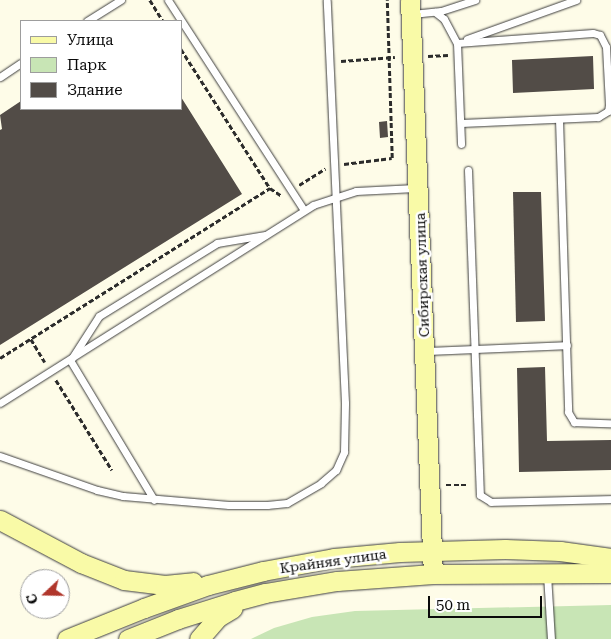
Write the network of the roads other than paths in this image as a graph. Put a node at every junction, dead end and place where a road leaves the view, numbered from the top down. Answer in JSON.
{"nodes":[{"id":1,"x":121,"y":0,"type":"edge"},
{"id":2,"x":168,"y":0,"type":"edge"},
{"id":3,"x":326,"y":0,"type":"edge"},
{"id":4,"x":475,"y":0,"type":"edge"},
{"id":5,"x":576,"y":0,"type":"edge"},
{"id":6,"x":411,"y":7,"type":"edge"},
{"id":7,"x":435,"y":12,"type":"junction"},
{"id":8,"x":90,"y":20,"type":"edge"},
{"id":9,"x":181,"y":20,"type":"edge"},
{"id":10,"x":182,"y":22,"type":"edge"},
{"id":11,"x":457,"y":43,"type":"junction"},
{"id":12,"x":20,"y":64,"type":"edge"},
{"id":13,"x":0,"y":76,"type":"edge"},
{"id":14,"x":559,"y":119,"type":"junction"},
{"id":15,"x":461,"y":123,"type":"junction"},
{"id":16,"x":461,"y":144,"type":"dead end"},
{"id":17,"x":468,"y":170,"type":"dead end"},
{"id":18,"x":418,"y":188,"type":"junction"},
{"id":19,"x":336,"y":196,"type":"junction"},
{"id":20,"x":304,"y":210,"type":"junction"},
{"id":21,"x":267,"y":234,"type":"junction"},
{"id":22,"x":566,"y":345,"type":"junction"},
{"id":23,"x":473,"y":349,"type":"junction"},
{"id":24,"x":425,"y":351,"type":"junction"},
{"id":25,"x":70,"y":360,"type":"junction"},
{"id":26,"x":0,"y":403,"type":"edge"},
{"id":27,"x":611,"y":423,"type":"edge"},
{"id":28,"x":0,"y":456,"type":"edge"},
{"id":29,"x":611,"y":499,"type":"edge"},
{"id":30,"x":154,"y":500,"type":"junction"},
{"id":31,"x":0,"y":520,"type":"edge"},
{"id":32,"x":432,"y":551,"type":"junction"},
{"id":33,"x":611,"y":558,"type":"edge"},
{"id":34,"x":263,"y":571,"type":"junction"},
{"id":35,"x":547,"y":573,"type":"junction"},
{"id":36,"x":611,"y":573,"type":"edge"},
{"id":37,"x":433,"y":574,"type":"junction"},
{"id":38,"x":265,"y":593,"type":"junction"},
{"id":39,"x":67,"y":639,"type":"edge"},
{"id":40,"x":128,"y":639,"type":"edge"},
{"id":41,"x":199,"y":639,"type":"edge"},
{"id":42,"x":552,"y":639,"type":"edge"}],
"edges":[{"from":1,"to":8,"type":"lane"},
{"from":2,"to":9,"type":"lane"},
{"from":3,"to":19,"type":"lane"},
{"from":4,"to":7,"type":"lane"},
{"from":5,"to":11,"type":"lane"},
{"from":6,"to":7,"type":"lane"},
{"from":6,"to":18,"type":"main road","name":"Сибирская улица"},
{"from":7,"to":11,"type":"lane"},
{"from":10,"to":20,"type":"lane"},
{"from":11,"to":14,"type":"lane"},
{"from":11,"to":15,"type":"lane"},
{"from":12,"to":13,"type":"lane"},
{"from":14,"to":15,"type":"lane"},
{"from":14,"to":22,"type":"lane"},
{"from":15,"to":16,"type":"lane"},
{"from":17,"to":23,"type":"lane"},
{"from":18,"to":19,"type":"lane"},
{"from":18,"to":24,"type":"main road","name":"Сибирская улица"},
{"from":19,"to":20,"type":"lane"},
{"from":19,"to":30,"type":"lane"},
{"from":20,"to":21,"type":"lane"},
{"from":21,"to":25,"type":"lane"},
{"from":21,"to":25,"type":"lane"},
{"from":22,"to":23,"type":"lane"},
{"from":22,"to":27,"type":"lane"},
{"from":23,"to":24,"type":"lane"},
{"from":23,"to":29,"type":"lane"},
{"from":24,"to":32,"type":"main road","name":"Сибирская улица"},
{"from":25,"to":26,"type":"lane"},
{"from":25,"to":30,"type":"lane"},
{"from":28,"to":30,"type":"lane"},
{"from":31,"to":34,"type":"main road"},
{"from":32,"to":33,"type":"main road","name":"Крайняя улица"},
{"from":32,"to":34,"type":"main road","name":"Крайняя улица"},
{"from":32,"to":37,"type":"main road","name":"Сибирская улица"},
{"from":34,"to":39,"type":"main road","name":"Крайняя улица"},
{"from":35,"to":36,"type":"main road","name":"Крайняя улица"},
{"from":35,"to":37,"type":"main road","name":"Крайняя улица"},
{"from":35,"to":42,"type":"lane"},
{"from":37,"to":38,"type":"main road","name":"Крайняя улица"},
{"from":38,"to":40,"type":"main road","name":"Крайняя улица"},
{"from":38,"to":41,"type":"main road"}]}
